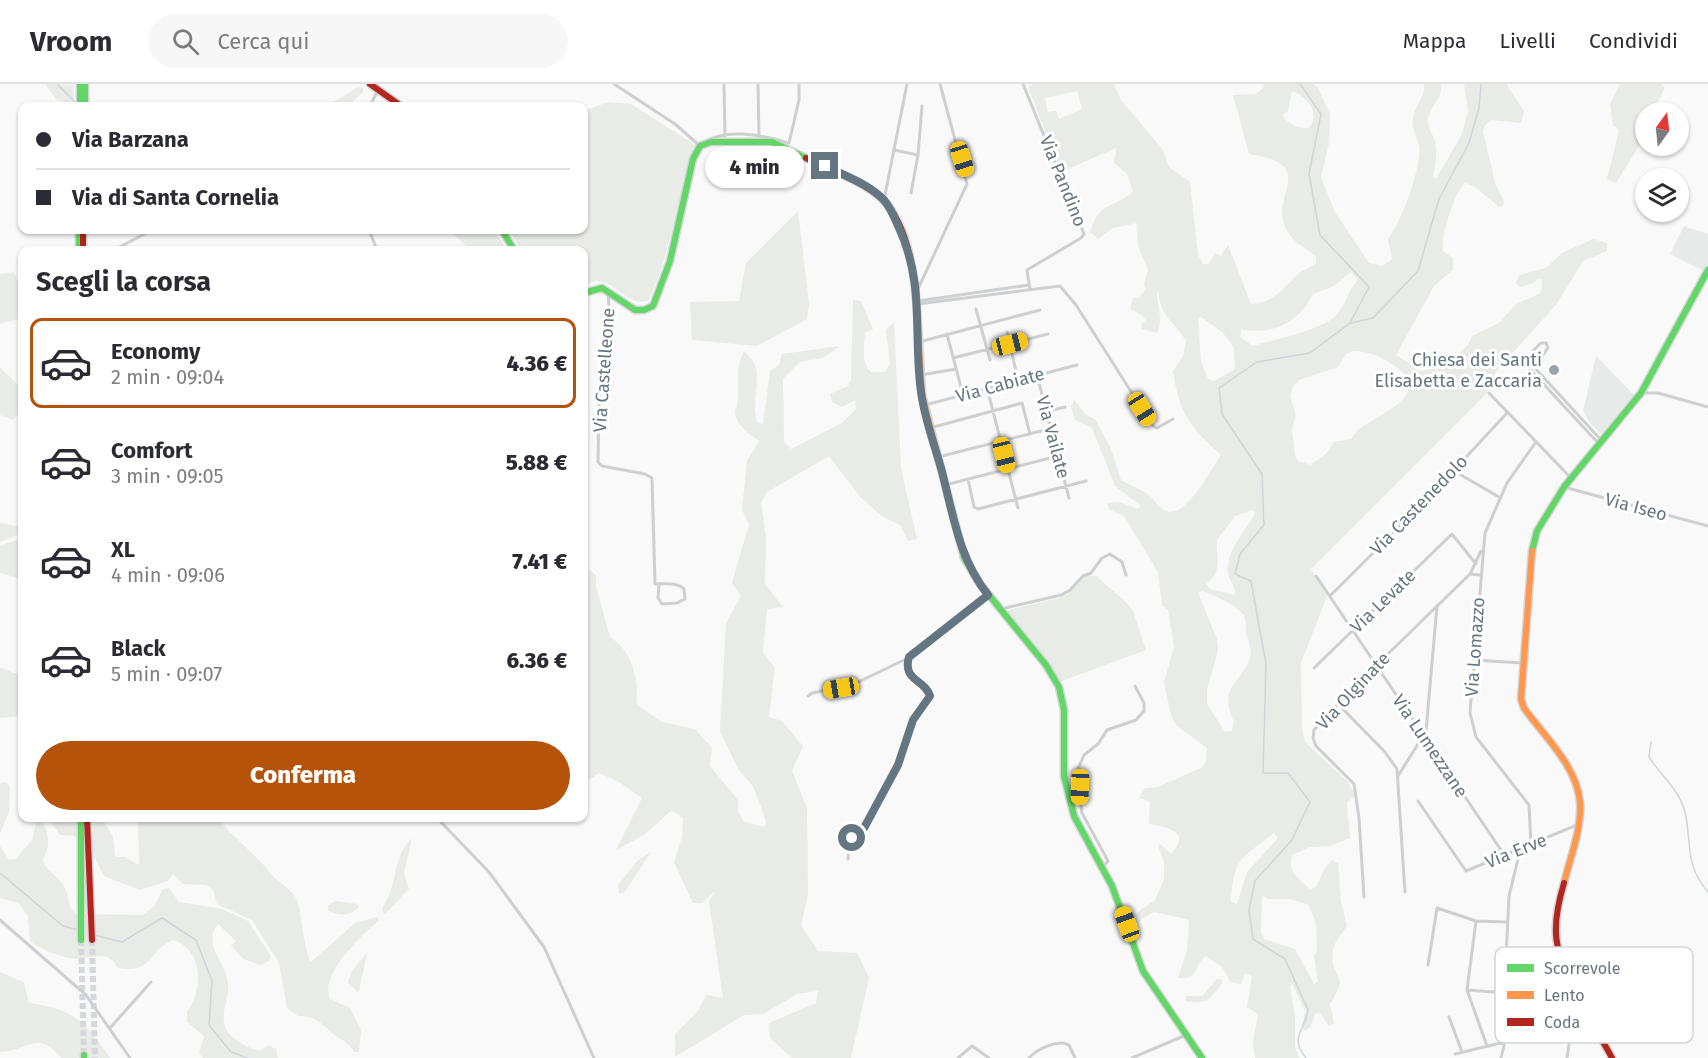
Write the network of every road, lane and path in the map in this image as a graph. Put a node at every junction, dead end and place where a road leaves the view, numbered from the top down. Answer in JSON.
{"nodes":[{"id":1,"x":83,"y":84,"type":"edge"},
{"id":2,"x":370,"y":84,"type":"edge"},
{"id":3,"x":614,"y":84,"type":"edge"},
{"id":4,"x":724,"y":84,"type":"edge"},
{"id":5,"x":758,"y":84,"type":"edge"},
{"id":6,"x":799,"y":84,"type":"edge"},
{"id":7,"x":907,"y":84,"type":"edge"},
{"id":8,"x":940,"y":84,"type":"edge"},
{"id":9,"x":1023,"y":84,"type":"edge"},
{"id":10,"x":378,"y":90,"type":"junction"},
{"id":11,"x":82,"y":102,"type":"edge"},
{"id":12,"x":372,"y":102,"type":"edge"},
{"id":13,"x":395,"y":102,"type":"edge"},
{"id":14,"x":922,"y":106,"type":"dead end"},
{"id":15,"x":725,"y":136,"type":"junction"},
{"id":16,"x":759,"y":136,"type":"junction"},
{"id":17,"x":788,"y":145,"type":"junction"},
{"id":18,"x":700,"y":146,"type":"junction"},
{"id":19,"x":894,"y":150,"type":"junction"},
{"id":20,"x":918,"y":155,"type":"junction"},
{"id":21,"x":911,"y":193,"type":"dead end"},
{"id":22,"x":884,"y":200,"type":"junction"},
{"id":23,"x":144,"y":234,"type":"edge"},
{"id":24,"x":122,"y":246,"type":"edge"},
{"id":25,"x":1707,"y":272,"type":"edge"},
{"id":26,"x":1029,"y":287,"type":"junction"},
{"id":27,"x":608,"y":290,"type":"junction"},
{"id":28,"x":588,"y":291,"type":"edge"},
{"id":29,"x":917,"y":291,"type":"junction"},
{"id":30,"x":918,"y":303,"type":"junction"},
{"id":31,"x":976,"y":309,"type":"dead end"},
{"id":32,"x":1040,"y":310,"type":"dead end"},
{"id":33,"x":981,"y":325,"type":"junction"},
{"id":34,"x":1006,"y":332,"type":"dead end"},
{"id":35,"x":947,"y":334,"type":"junction"},
{"id":36,"x":1048,"y":334,"type":"dead end"},
{"id":37,"x":919,"y":342,"type":"junction"},
{"id":38,"x":1010,"y":344,"type":"junction"},
{"id":39,"x":987,"y":349,"type":"junction"},
{"id":40,"x":953,"y":358,"type":"junction"},
{"id":41,"x":990,"y":360,"type":"dead end"},
{"id":42,"x":1077,"y":365,"type":"dead end"},
{"id":43,"x":956,"y":369,"type":"junction"},
{"id":44,"x":919,"y":375,"type":"junction"},
{"id":45,"x":1036,"y":375,"type":"junction"},
{"id":46,"x":1018,"y":380,"type":"junction"},
{"id":47,"x":987,"y":388,"type":"junction"},
{"id":48,"x":1489,"y":393,"type":"dead end"},
{"id":49,"x":1641,"y":393,"type":"junction"},
{"id":50,"x":963,"y":394,"type":"junction"},
{"id":51,"x":924,"y":405,"type":"junction"},
{"id":52,"x":1065,"y":407,"type":"dead end"},
{"id":53,"x":1708,"y":407,"type":"edge"},
{"id":54,"x":1045,"y":412,"type":"junction"},
{"id":55,"x":993,"y":413,"type":"junction"},
{"id":56,"x":1508,"y":413,"type":"junction"},
{"id":57,"x":1173,"y":419,"type":"dead end"},
{"id":58,"x":930,"y":428,"type":"junction"},
{"id":59,"x":1050,"y":429,"type":"junction"},
{"id":60,"x":1030,"y":434,"type":"junction"},
{"id":61,"x":1000,"y":441,"type":"junction"},
{"id":62,"x":1536,"y":442,"type":"junction"},
{"id":63,"x":1601,"y":443,"type":"junction"},
{"id":64,"x":1058,"y":456,"type":"junction"},
{"id":65,"x":938,"y":458,"type":"junction"},
{"id":66,"x":1008,"y":469,"type":"junction"},
{"id":67,"x":1454,"y":471,"type":"junction"},
{"id":68,"x":1571,"y":478,"type":"junction"},
{"id":69,"x":968,"y":479,"type":"junction"},
{"id":70,"x":1086,"y":481,"type":"dead end"},
{"id":71,"x":945,"y":485,"type":"junction"},
{"id":72,"x":1066,"y":486,"type":"junction"},
{"id":73,"x":1564,"y":487,"type":"junction"},
{"id":74,"x":1499,"y":497,"type":"junction"},
{"id":75,"x":1069,"y":498,"type":"dead end"},
{"id":76,"x":1016,"y":499,"type":"junction"},
{"id":77,"x":1018,"y":508,"type":"dead end"},
{"id":78,"x":1708,"y":526,"type":"edge"},
{"id":79,"x":1483,"y":546,"type":"junction"},
{"id":80,"x":1476,"y":564,"type":"junction"},
{"id":81,"x":1470,"y":574,"type":"junction"},
{"id":82,"x":1480,"y":574,"type":"junction"},
{"id":83,"x":1126,"y":575,"type":"dead end"},
{"id":84,"x":1316,"y":576,"type":"dead end"},
{"id":85,"x":658,"y":584,"type":"junction"},
{"id":86,"x":988,"y":595,"type":"junction"},
{"id":87,"x":1330,"y":596,"type":"junction"},
{"id":88,"x":1438,"y":604,"type":"junction"},
{"id":89,"x":1000,"y":609,"type":"junction"},
{"id":90,"x":1352,"y":630,"type":"junction"},
{"id":91,"x":909,"y":657,"type":"junction"},
{"id":92,"x":1474,"y":660,"type":"junction"},
{"id":93,"x":1523,"y":663,"type":"junction"},
{"id":94,"x":1376,"y":665,"type":"junction"},
{"id":95,"x":1314,"y":668,"type":"dead end"},
{"id":96,"x":1135,"y":686,"type":"dead end"},
{"id":97,"x":808,"y":696,"type":"dead end"},
{"id":98,"x":1338,"y":704,"type":"junction"},
{"id":99,"x":1424,"y":736,"type":"junction"},
{"id":100,"x":1398,"y":776,"type":"junction"},
{"id":101,"x":1418,"y":801,"type":"dead end"},
{"id":102,"x":81,"y":822,"type":"edge"},
{"id":103,"x":87,"y":822,"type":"edge"},
{"id":104,"x":441,"y":822,"type":"edge"},
{"id":105,"x":1577,"y":825,"type":"junction"},
{"id":106,"x":1531,"y":846,"type":"junction"},
{"id":107,"x":1520,"y":850,"type":"junction"},
{"id":108,"x":1505,"y":856,"type":"junction"},
{"id":109,"x":848,"y":859,"type":"dead end"},
{"id":110,"x":1102,"y":868,"type":"junction"},
{"id":111,"x":1405,"y":892,"type":"dead end"},
{"id":112,"x":1364,"y":897,"type":"dead end"},
{"id":113,"x":0,"y":920,"type":"edge"},
{"id":114,"x":1476,"y":921,"type":"junction"},
{"id":115,"x":1507,"y":922,"type":"junction"},
{"id":116,"x":81,"y":940,"type":"tunnel mouth"},
{"id":117,"x":92,"y":940,"type":"tunnel mouth"},
{"id":118,"x":1506,"y":947,"type":"edge"},
{"id":119,"x":1559,"y":947,"type":"edge"},
{"id":120,"x":1428,"y":965,"type":"dead end"},
{"id":121,"x":151,"y":982,"type":"dead end"},
{"id":122,"x":1467,"y":990,"type":"junction"},
{"id":123,"x":1495,"y":991,"type":"edge"},
{"id":124,"x":1449,"y":1017,"type":"dead end"},
{"id":125,"x":110,"y":1028,"type":"junction"},
{"id":126,"x":1186,"y":1035,"type":"junction"},
{"id":127,"x":1500,"y":1043,"type":"edge"},
{"id":128,"x":1504,"y":1043,"type":"edge"},
{"id":129,"x":1569,"y":1043,"type":"edge"},
{"id":130,"x":1605,"y":1043,"type":"edge"},
{"id":131,"x":1487,"y":1046,"type":"junction"},
{"id":132,"x":1462,"y":1052,"type":"junction"},
{"id":133,"x":1455,"y":1054,"type":"dead end"},
{"id":134,"x":1029,"y":1057,"type":"edge"},
{"id":135,"x":130,"y":1058,"type":"edge"},
{"id":136,"x":594,"y":1058,"type":"edge"},
{"id":137,"x":958,"y":1058,"type":"edge"},
{"id":138,"x":989,"y":1058,"type":"edge"},
{"id":139,"x":1075,"y":1058,"type":"edge"},
{"id":140,"x":1132,"y":1058,"type":"edge"},
{"id":141,"x":1202,"y":1058,"type":"edge"},
{"id":142,"x":1501,"y":1058,"type":"edge"},
{"id":143,"x":1567,"y":1058,"type":"edge"},
{"id":144,"x":1612,"y":1058,"type":"edge"}],
"edges":[{"from":1,"to":11,"type":"main road"},
{"from":2,"to":10,"type":"main road"},
{"from":3,"to":18,"type":"street"},
{"from":4,"to":15,"type":"street"},
{"from":5,"to":16,"type":"street"},
{"from":6,"to":17,"type":"street"},
{"from":7,"to":19,"type":"street"},
{"from":8,"to":29,"type":"street"},
{"from":9,"to":26,"type":"street","name":"Via Pandino"},
{"from":10,"to":12,"type":"street"},
{"from":10,"to":13,"type":"main road"},
{"from":14,"to":20,"type":"street"},
{"from":15,"to":16,"type":"street"},
{"from":15,"to":18,"type":"street"},
{"from":16,"to":17,"type":"street"},
{"from":17,"to":18,"type":"main road"},
{"from":17,"to":22,"type":"main road"},
{"from":18,"to":27,"type":"main road"},
{"from":19,"to":20,"type":"street"},
{"from":19,"to":22,"type":"street"},
{"from":20,"to":21,"type":"street"},
{"from":22,"to":29,"type":"main road"},
{"from":23,"to":24,"type":"street"},
{"from":25,"to":49,"type":"main road"},
{"from":26,"to":30,"type":"street"},
{"from":26,"to":57,"type":"street"},
{"from":27,"to":28,"type":"main road"},
{"from":27,"to":85,"type":"street","name":"Via Castelleone"},
{"from":29,"to":30,"type":"main road"},
{"from":30,"to":37,"type":"main road"},
{"from":31,"to":33,"type":"street"},
{"from":32,"to":33,"type":"street"},
{"from":33,"to":35,"type":"street"},
{"from":33,"to":39,"type":"street"},
{"from":34,"to":38,"type":"street"},
{"from":35,"to":37,"type":"street"},
{"from":35,"to":40,"type":"street"},
{"from":36,"to":38,"type":"street"},
{"from":37,"to":44,"type":"main road"},
{"from":38,"to":39,"type":"street"},
{"from":38,"to":46,"type":"street"},
{"from":39,"to":40,"type":"street"},
{"from":39,"to":41,"type":"street"},
{"from":40,"to":43,"type":"street"},
{"from":42,"to":45,"type":"street","name":"Via Cabiate"},
{"from":43,"to":44,"type":"street"},
{"from":43,"to":50,"type":"street"},
{"from":44,"to":51,"type":"main road"},
{"from":45,"to":46,"type":"street","name":"Via Cabiate"},
{"from":45,"to":54,"type":"street","name":"Via Vailate"},
{"from":46,"to":47,"type":"street","name":"Via Cabiate"},
{"from":47,"to":50,"type":"street","name":"Via Cabiate"},
{"from":47,"to":55,"type":"street"},
{"from":48,"to":56,"type":"street"},
{"from":49,"to":53,"type":"street"},
{"from":49,"to":63,"type":"main road"},
{"from":50,"to":51,"type":"street","name":"Via Cabiate"},
{"from":51,"to":58,"type":"main road"},
{"from":52,"to":54,"type":"street"},
{"from":54,"to":59,"type":"street","name":"Via Vailate"},
{"from":55,"to":58,"type":"street"},
{"from":55,"to":60,"type":"street"},
{"from":55,"to":61,"type":"street"},
{"from":56,"to":62,"type":"street"},
{"from":56,"to":67,"type":"street","name":"Via Castenedolo"},
{"from":58,"to":65,"type":"main road"},
{"from":59,"to":60,"type":"street"},
{"from":59,"to":64,"type":"street","name":"Via Vailate"},
{"from":60,"to":61,"type":"street"},
{"from":61,"to":65,"type":"street"},
{"from":61,"to":66,"type":"street"},
{"from":62,"to":68,"type":"street"},
{"from":62,"to":74,"type":"street","name":"Via Lomazzo"},
{"from":63,"to":63,"type":"street"},
{"from":63,"to":68,"type":"main road"},
{"from":64,"to":66,"type":"street"},
{"from":64,"to":72,"type":"street","name":"Via Vailate"},
{"from":65,"to":71,"type":"main road"},
{"from":66,"to":69,"type":"street"},
{"from":66,"to":76,"type":"street"},
{"from":67,"to":74,"type":"street"},
{"from":67,"to":87,"type":"street","name":"Via Castenedolo"},
{"from":68,"to":73,"type":"main road"},
{"from":69,"to":71,"type":"street"},
{"from":69,"to":76,"type":"street"},
{"from":70,"to":72,"type":"street"},
{"from":71,"to":86,"type":"main road"},
{"from":72,"to":75,"type":"street","name":"Via Vailate"},
{"from":72,"to":76,"type":"street"},
{"from":73,"to":78,"type":"street","name":"Via Iseo"},
{"from":73,"to":93,"type":"main road"},
{"from":74,"to":79,"type":"street","name":"Via Lomazzo"},
{"from":76,"to":77,"type":"street"},
{"from":79,"to":80,"type":"street","name":"Via Olginate"},
{"from":79,"to":82,"type":"street","name":"Via Lomazzo"},
{"from":80,"to":81,"type":"street","name":"Via Olginate"},
{"from":80,"to":90,"type":"street","name":"Via Levate"},
{"from":81,"to":82,"type":"street"},
{"from":81,"to":88,"type":"street","name":"Via Olginate"},
{"from":82,"to":92,"type":"street","name":"Via Lomazzo"},
{"from":83,"to":89,"type":"street"},
{"from":84,"to":87,"type":"street","name":"Via Lumezzane"},
{"from":85,"to":85,"type":"street","name":"Via Castelleone"},
{"from":86,"to":89,"type":"main road"},
{"from":86,"to":91,"type":"street"},
{"from":87,"to":90,"type":"street","name":"Via Lumezzane"},
{"from":88,"to":94,"type":"street","name":"Via Olginate"},
{"from":88,"to":99,"type":"street"},
{"from":89,"to":110,"type":"main road"},
{"from":90,"to":94,"type":"street","name":"Via Lumezzane"},
{"from":90,"to":95,"type":"street","name":"Via Levate"},
{"from":91,"to":97,"type":"street"},
{"from":91,"to":109,"type":"street"},
{"from":92,"to":93,"type":"street"},
{"from":92,"to":106,"type":"street","name":"Via Lomazzo"},
{"from":93,"to":105,"type":"main road"},
{"from":94,"to":98,"type":"street","name":"Via Olginate"},
{"from":94,"to":99,"type":"street","name":"Via Lumezzane"},
{"from":96,"to":110,"type":"street"},
{"from":98,"to":100,"type":"street"},
{"from":98,"to":112,"type":"street","name":"Via Olginate"},
{"from":99,"to":100,"type":"street"},
{"from":99,"to":108,"type":"street","name":"Via Lumezzane"},
{"from":100,"to":111,"type":"street"},
{"from":101,"to":108,"type":"street","name":"Via Erve"},
{"from":102,"to":116,"type":"main road"},
{"from":103,"to":117,"type":"main road"},
{"from":104,"to":136,"type":"street"},
{"from":105,"to":106,"type":"street","name":"Via Erve"},
{"from":105,"to":119,"type":"main road"},
{"from":106,"to":107,"type":"street","name":"Via Erve"},
{"from":107,"to":108,"type":"street","name":"Via Erve"},
{"from":107,"to":115,"type":"street"},
{"from":110,"to":126,"type":"main road"},
{"from":113,"to":125,"type":"street"},
{"from":114,"to":115,"type":"street"},
{"from":114,"to":120,"type":"street"},
{"from":114,"to":122,"type":"street"},
{"from":115,"to":118,"type":"street"},
{"from":121,"to":125,"type":"street"},
{"from":122,"to":123,"type":"street"},
{"from":122,"to":131,"type":"street"},
{"from":124,"to":132,"type":"street"},
{"from":125,"to":135,"type":"street"},
{"from":126,"to":140,"type":"street"},
{"from":126,"to":141,"type":"main road"},
{"from":127,"to":131,"type":"street"},
{"from":128,"to":142,"type":"street"},
{"from":129,"to":143,"type":"street"},
{"from":130,"to":144,"type":"main road"},
{"from":131,"to":132,"type":"street"},
{"from":132,"to":133,"type":"street"},
{"from":134,"to":139,"type":"street"},
{"from":137,"to":138,"type":"street"}]}
